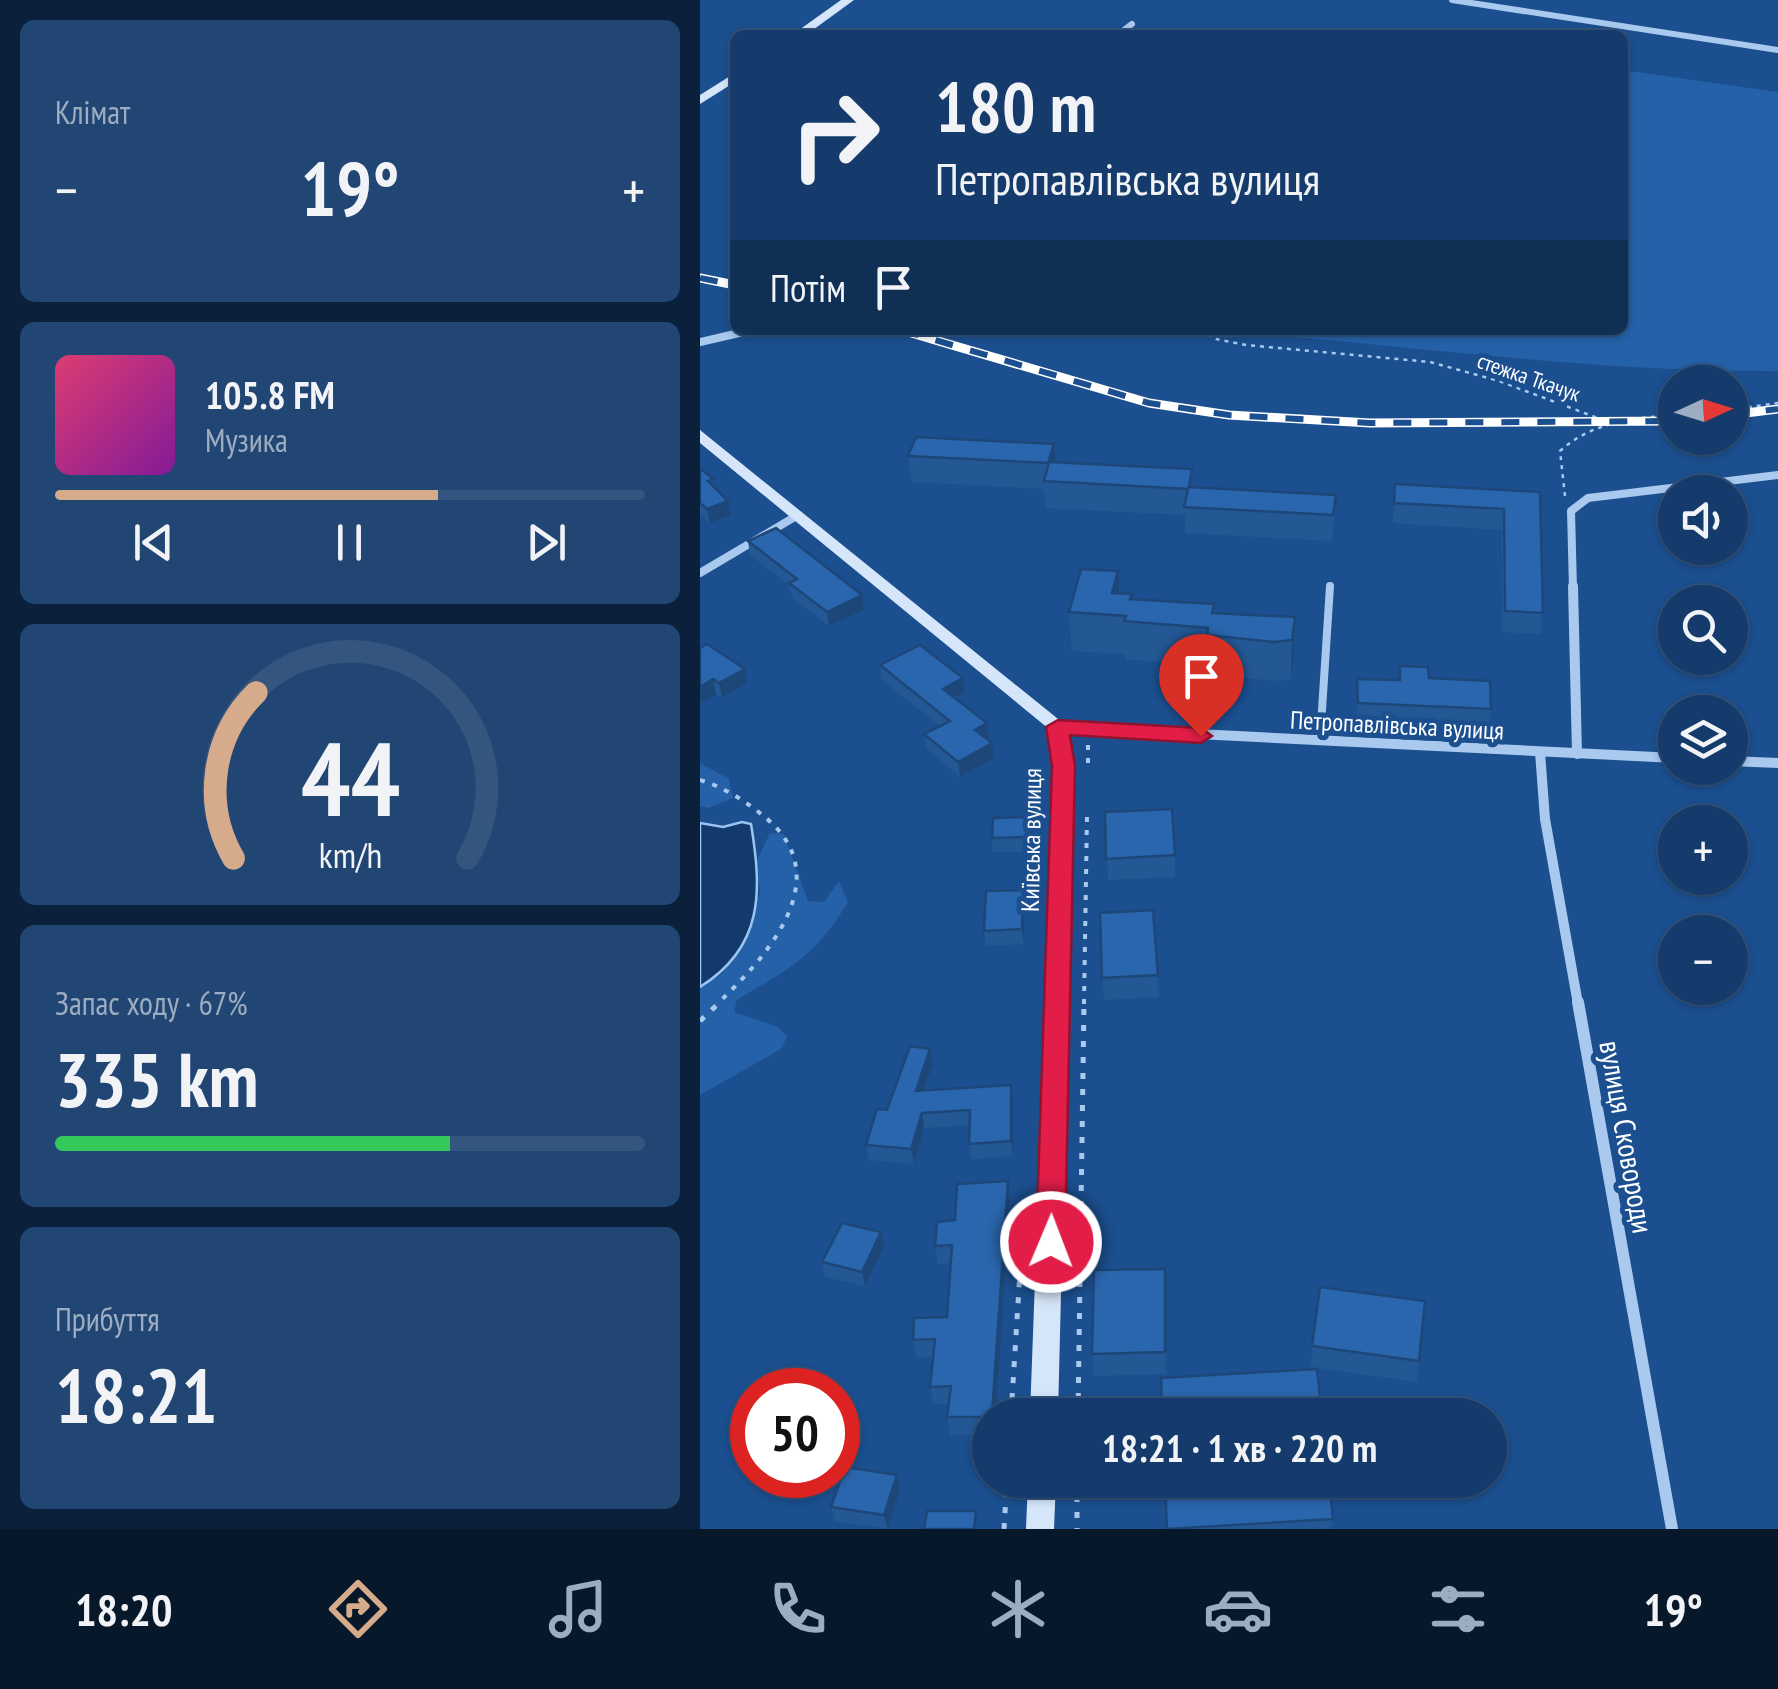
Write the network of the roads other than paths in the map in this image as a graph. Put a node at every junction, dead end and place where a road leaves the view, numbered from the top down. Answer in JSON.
{"nodes":[{"id":1,"x":848,"y":0,"type":"edge"},
{"id":2,"x":1452,"y":0,"type":"edge"},
{"id":3,"x":1132,"y":24,"type":"dead end"},
{"id":4,"x":805,"y":30,"type":"edge"},
{"id":5,"x":1124,"y":30,"type":"edge"},
{"id":6,"x":1778,"y":50,"type":"edge"},
{"id":7,"x":730,"y":80,"type":"edge"},
{"id":8,"x":700,"y":100,"type":"edge"},
{"id":9,"x":730,"y":335,"type":"edge"},
{"id":10,"x":700,"y":342,"type":"edge"},
{"id":11,"x":700,"y":436,"type":"edge"},
{"id":12,"x":1778,"y":475,"type":"edge"},
{"id":13,"x":798,"y":515,"type":"junction"},
{"id":14,"x":700,"y":574,"type":"edge"},
{"id":15,"x":1330,"y":586,"type":"dead end"},
{"id":16,"x":1058,"y":727,"type":"junction"},
{"id":17,"x":1320,"y":741,"type":"junction"},
{"id":18,"x":1540,"y":752,"type":"junction"},
{"id":19,"x":1577,"y":754,"type":"junction"},
{"id":20,"x":1658,"y":757,"type":"edge"},
{"id":21,"x":1748,"y":762,"type":"edge"},
{"id":22,"x":1778,"y":763,"type":"edge"},
{"id":23,"x":1045,"y":1398,"type":"edge"},
{"id":24,"x":1041,"y":1498,"type":"edge"},
{"id":25,"x":1040,"y":1529,"type":"edge"},
{"id":26,"x":1672,"y":1529,"type":"edge"}],
"edges":[{"from":1,"to":4,"type":"main road"},
{"from":2,"to":6,"type":"street"},
{"from":3,"to":5,"type":"street"},
{"from":7,"to":8,"type":"main road"},
{"from":9,"to":10,"type":"street"},
{"from":11,"to":13,"type":"main road"},
{"from":12,"to":19,"type":"street"},
{"from":13,"to":14,"type":"street"},
{"from":13,"to":16,"type":"main road"},
{"from":15,"to":17,"type":"lane"},
{"from":16,"to":17,"type":"street","name":"Петропавлівська вулиця"},
{"from":16,"to":23,"type":"main road","name":"Київська вулиця"},
{"from":17,"to":18,"type":"street","name":"Петропавлівська вулиця"},
{"from":18,"to":19,"type":"street","name":"Петропавлівська вулиця"},
{"from":18,"to":26,"type":"street","name":"вулиця Сковороди"},
{"from":19,"to":20,"type":"street","name":"Петропавлівська вулиця"},
{"from":21,"to":22,"type":"street"},
{"from":24,"to":25,"type":"main road"}]}
